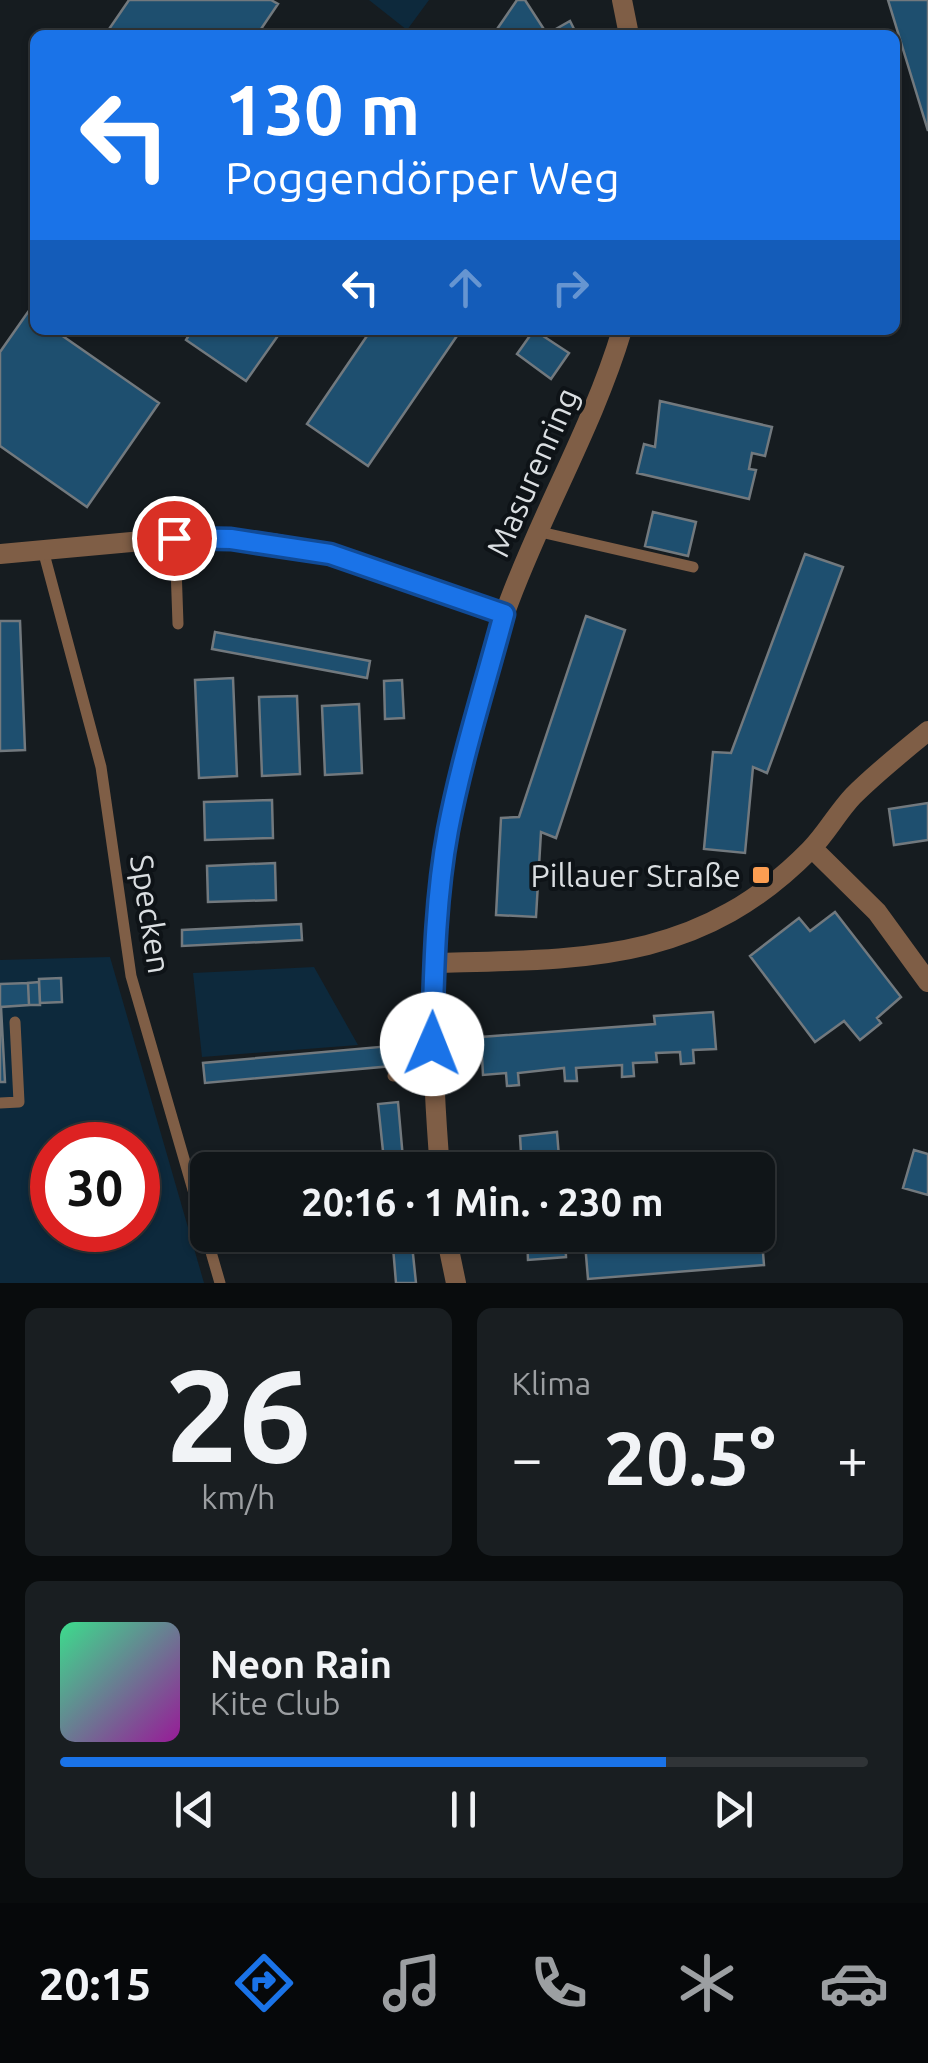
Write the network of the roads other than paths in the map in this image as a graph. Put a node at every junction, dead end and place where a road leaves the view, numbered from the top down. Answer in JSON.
{"nodes":[{"id":1,"x":622,"y":0,"type":"edge"},
{"id":2,"x":629,"y":30,"type":"edge"},
{"id":3,"x":620,"y":335,"type":"edge"},
{"id":4,"x":536,"y":530,"type":"junction"},
{"id":5,"x":174,"y":538,"type":"junction"},
{"id":6,"x":43,"y":550,"type":"junction"},
{"id":7,"x":0,"y":554,"type":"edge"},
{"id":8,"x":692,"y":567,"type":"dead end"},
{"id":9,"x":504,"y":614,"type":"junction"},
{"id":10,"x":178,"y":624,"type":"dead end"},
{"id":11,"x":928,"y":731,"type":"edge"},
{"id":12,"x":812,"y":848,"type":"junction"},
{"id":13,"x":435,"y":963,"type":"junction"},
{"id":14,"x":928,"y":982,"type":"edge"},
{"id":15,"x":16,"y":1022,"type":"dead end"},
{"id":16,"x":432,"y":1074,"type":"junction"},
{"id":17,"x":393,"y":1076,"type":"dead end"},
{"id":18,"x":0,"y":1103,"type":"edge"},
{"id":19,"x":438,"y":1152,"type":"edge"},
{"id":20,"x":450,"y":1252,"type":"edge"},
{"id":21,"x":220,"y":1283,"type":"edge"},
{"id":22,"x":456,"y":1283,"type":"edge"}],
"edges":[{"from":1,"to":2,"type":"street"},
{"from":3,"to":4,"type":"street","name":"Masurenring"},
{"from":4,"to":8,"type":"lane"},
{"from":4,"to":9,"type":"street","name":"Masurenring"},
{"from":5,"to":6,"type":"street"},
{"from":5,"to":9,"type":"street"},
{"from":5,"to":10,"type":"lane"},
{"from":6,"to":7,"type":"street"},
{"from":6,"to":21,"type":"lane","name":"Specken"},
{"from":9,"to":13,"type":"street","name":"Masurenring"},
{"from":11,"to":12,"type":"street"},
{"from":12,"to":13,"type":"street"},
{"from":12,"to":14,"type":"street"},
{"from":13,"to":16,"type":"street","name":"Masurenring"},
{"from":15,"to":18,"type":"lane"},
{"from":16,"to":17,"type":"lane"},
{"from":16,"to":19,"type":"street","name":"Masurenring"},
{"from":20,"to":22,"type":"street"}]}
